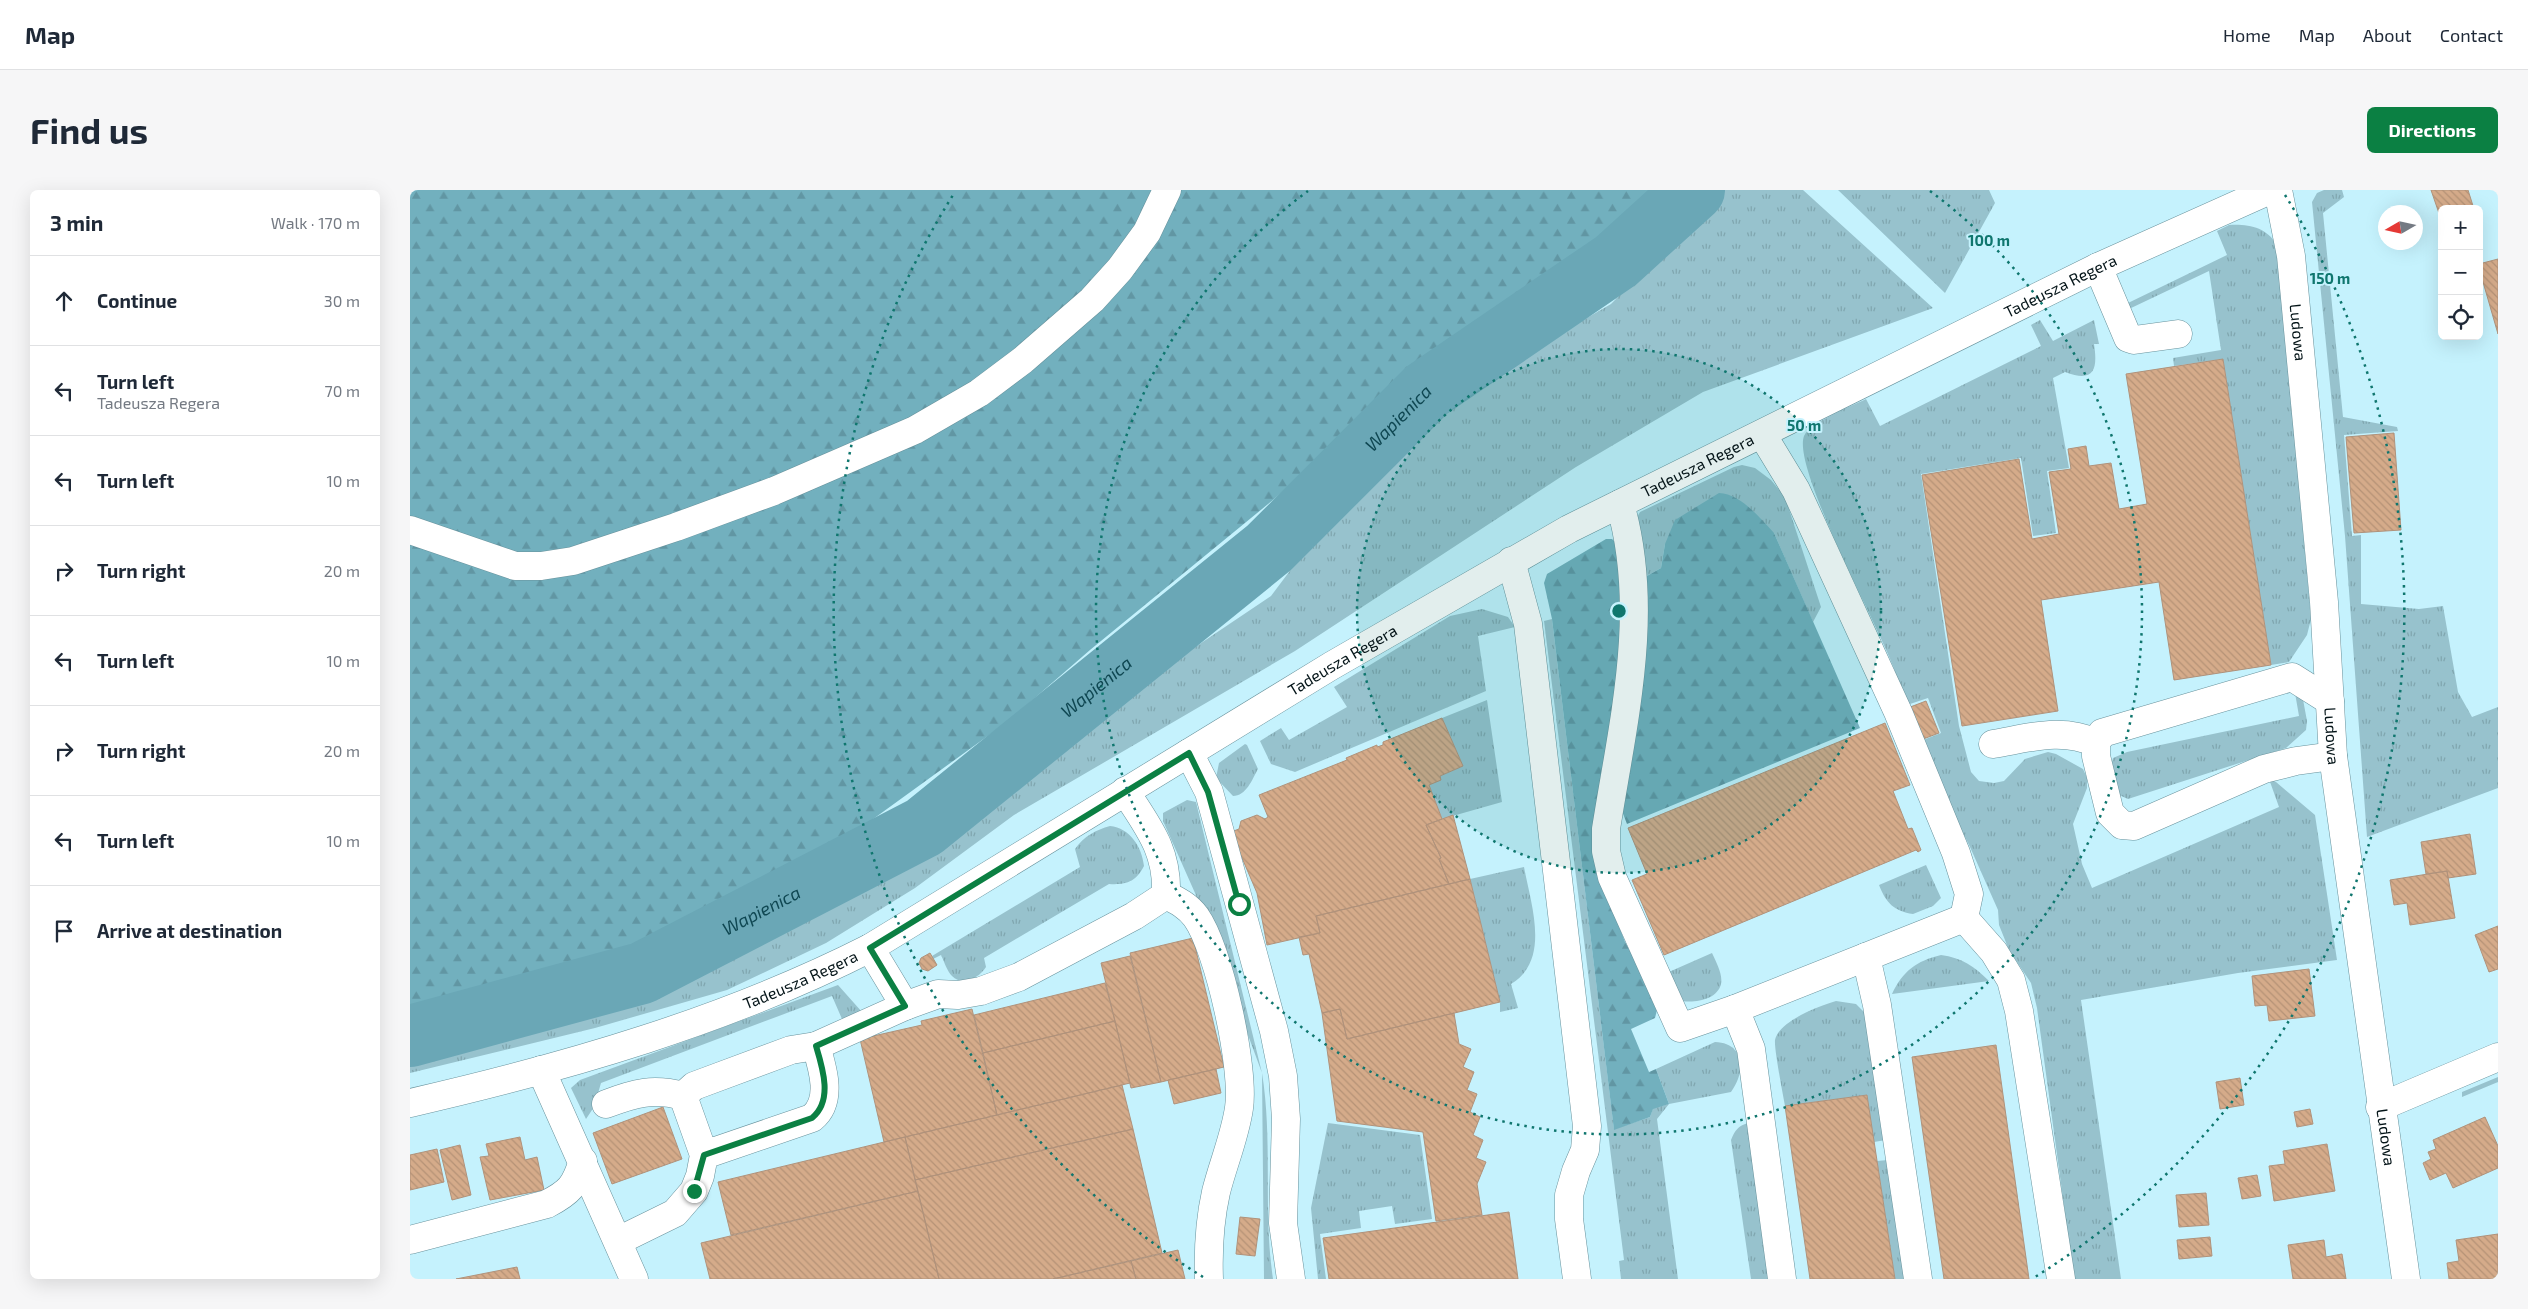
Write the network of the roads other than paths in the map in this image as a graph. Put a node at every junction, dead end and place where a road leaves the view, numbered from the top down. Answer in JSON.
{"nodes":[{"id":1,"x":1168,"y":190,"type":"edge"},
{"id":2,"x":2270,"y":190,"type":"edge"},
{"id":3,"x":2278,"y":190,"type":"edge"},
{"id":4,"x":2098,"y":267,"type":"junction"},
{"id":5,"x":2178,"y":334,"type":"dead end"},
{"id":6,"x":1762,"y":434,"type":"junction"},
{"id":7,"x":1620,"y":504,"type":"junction"},
{"id":8,"x":410,"y":530,"type":"edge"},
{"id":9,"x":1511,"y":561,"type":"junction"},
{"id":10,"x":2330,"y":700,"type":"junction"},
{"id":11,"x":2096,"y":743,"type":"junction"},
{"id":12,"x":1993,"y":744,"type":"dead end"},
{"id":13,"x":1189,"y":753,"type":"junction"},
{"id":14,"x":2333,"y":756,"type":"junction"},
{"id":15,"x":1125,"y":791,"type":"junction"},
{"id":16,"x":1166,"y":895,"type":"junction"},
{"id":17,"x":1964,"y":918,"type":"junction"},
{"id":18,"x":870,"y":948,"type":"junction"},
{"id":19,"x":1866,"y":957,"type":"junction"},
{"id":20,"x":905,"y":1006,"type":"junction"},
{"id":21,"x":1735,"y":1009,"type":"junction"},
{"id":22,"x":816,"y":1046,"type":"junction"},
{"id":23,"x":2498,"y":1057,"type":"edge"},
{"id":24,"x":541,"y":1070,"type":"junction"},
{"id":25,"x":683,"y":1096,"type":"junction"},
{"id":26,"x":410,"y":1103,"type":"edge"},
{"id":27,"x":606,"y":1104,"type":"dead end"},
{"id":28,"x":2380,"y":1107,"type":"junction"},
{"id":29,"x":704,"y":1155,"type":"junction"},
{"id":30,"x":583,"y":1161,"type":"junction"},
{"id":31,"x":410,"y":1240,"type":"edge"},
{"id":32,"x":618,"y":1241,"type":"junction"},
{"id":33,"x":634,"y":1279,"type":"edge"},
{"id":34,"x":1209,"y":1279,"type":"edge"},
{"id":35,"x":1291,"y":1279,"type":"edge"},
{"id":36,"x":1577,"y":1279,"type":"edge"},
{"id":37,"x":1782,"y":1279,"type":"edge"},
{"id":38,"x":1918,"y":1279,"type":"edge"},
{"id":39,"x":2061,"y":1279,"type":"edge"},
{"id":40,"x":2406,"y":1279,"type":"edge"}],
"edges":[{"from":1,"to":8,"type":"street"},
{"from":2,"to":4,"type":"street","name":"Tadeusza Regera"},
{"from":3,"to":10,"type":"street","name":"Ludowa"},
{"from":4,"to":5,"type":"street"},
{"from":4,"to":6,"type":"street","name":"Tadeusza Regera"},
{"from":6,"to":7,"type":"street","name":"Tadeusza Regera"},
{"from":6,"to":17,"type":"street"},
{"from":7,"to":9,"type":"street","name":"Tadeusza Regera"},
{"from":7,"to":21,"type":"street"},
{"from":9,"to":13,"type":"street","name":"Tadeusza Regera"},
{"from":9,"to":36,"type":"street"},
{"from":10,"to":11,"type":"street"},
{"from":10,"to":14,"type":"street","name":"Ludowa"},
{"from":11,"to":12,"type":"street"},
{"from":11,"to":14,"type":"street"},
{"from":13,"to":15,"type":"street","name":"Tadeusza Regera"},
{"from":13,"to":35,"type":"street"},
{"from":14,"to":28,"type":"street","name":"Ludowa"},
{"from":15,"to":16,"type":"street"},
{"from":15,"to":18,"type":"street","name":"Tadeusza Regera"},
{"from":16,"to":20,"type":"street"},
{"from":16,"to":34,"type":"street"},
{"from":17,"to":19,"type":"street"},
{"from":17,"to":39,"type":"street"},
{"from":18,"to":20,"type":"street"},
{"from":18,"to":24,"type":"street","name":"Tadeusza Regera"},
{"from":19,"to":21,"type":"street"},
{"from":19,"to":38,"type":"street"},
{"from":20,"to":22,"type":"street"},
{"from":21,"to":37,"type":"street"},
{"from":22,"to":25,"type":"street"},
{"from":22,"to":29,"type":"street"},
{"from":23,"to":28,"type":"street"},
{"from":24,"to":26,"type":"street","name":"Tadeusza Regera"},
{"from":24,"to":30,"type":"street"},
{"from":25,"to":27,"type":"street"},
{"from":25,"to":29,"type":"street"},
{"from":28,"to":40,"type":"street","name":"Ludowa"},
{"from":29,"to":32,"type":"street"},
{"from":30,"to":31,"type":"street"},
{"from":30,"to":32,"type":"street"},
{"from":32,"to":33,"type":"street"}]}
